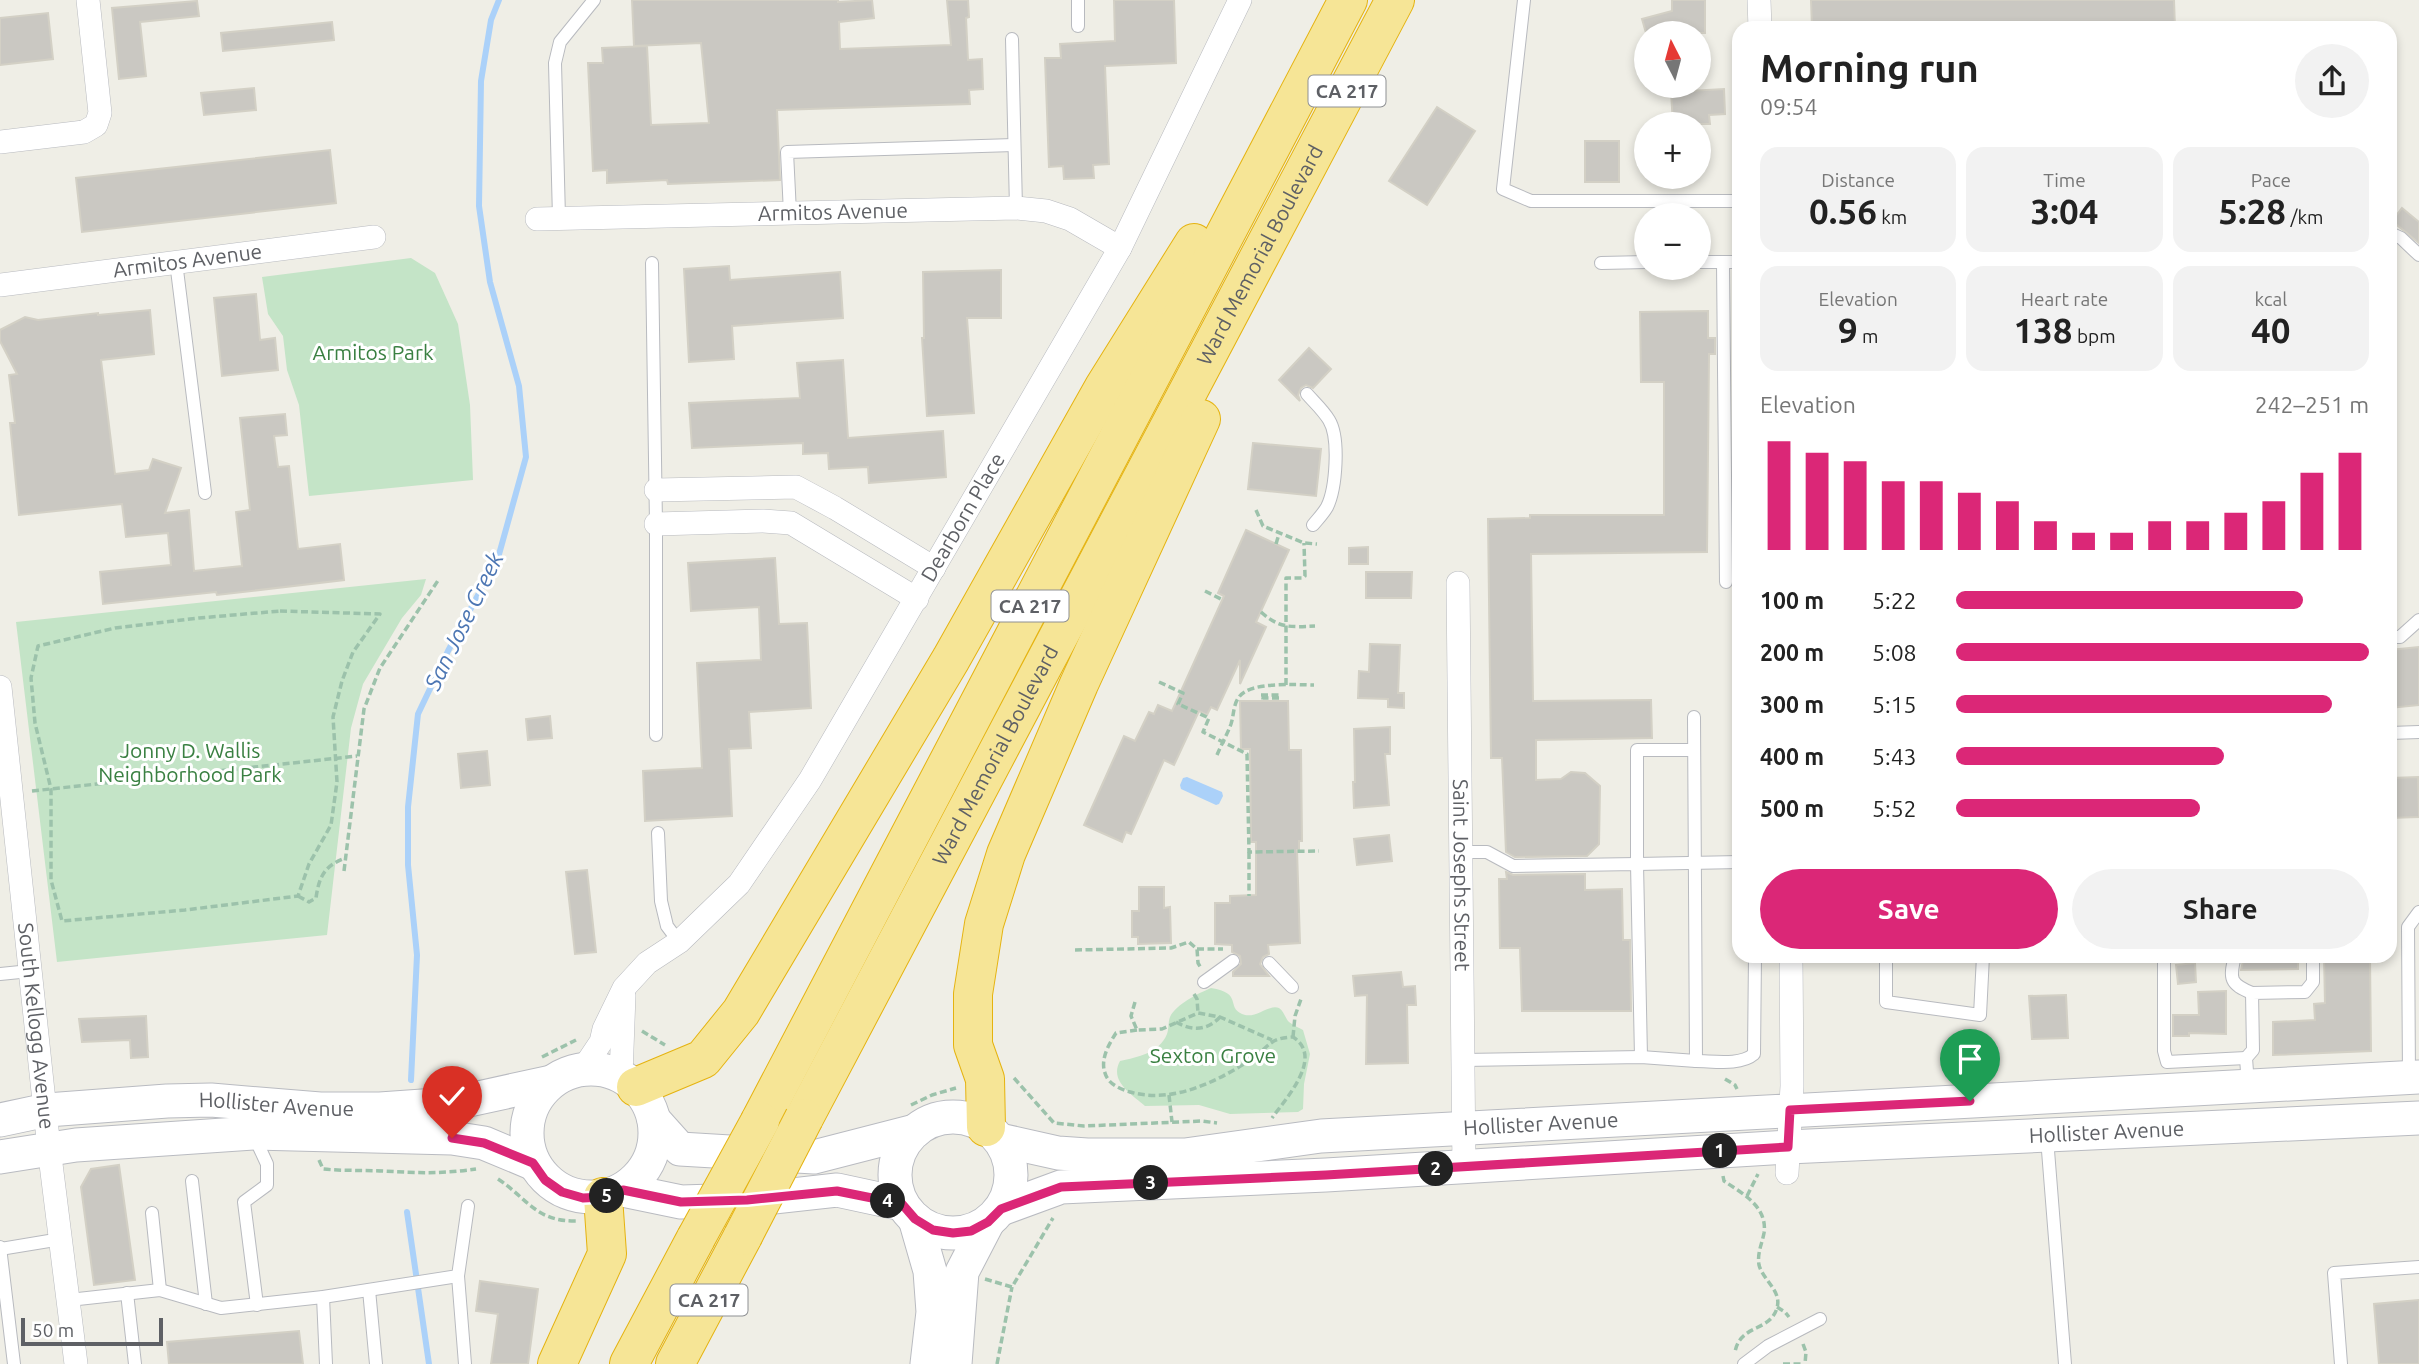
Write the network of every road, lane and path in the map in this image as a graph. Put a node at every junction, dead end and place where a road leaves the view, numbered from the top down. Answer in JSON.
{"nodes":[{"id":1,"x":88,"y":0,"type":"edge"},
{"id":2,"x":594,"y":0,"type":"edge"},
{"id":3,"x":1078,"y":0,"type":"edge"},
{"id":4,"x":1240,"y":0,"type":"edge"},
{"id":5,"x":1348,"y":0,"type":"edge"},
{"id":6,"x":1395,"y":0,"type":"edge"},
{"id":7,"x":1524,"y":0,"type":"edge"},
{"id":8,"x":1759,"y":0,"type":"edge"},
{"id":9,"x":1760,"y":21,"type":"edge"},
{"id":10,"x":1078,"y":26,"type":"dead end"},
{"id":11,"x":1012,"y":38,"type":"dead end"},
{"id":12,"x":1300,"y":92,"type":"junction"},
{"id":13,"x":0,"y":142,"type":"edge"},
{"id":14,"x":1014,"y":145,"type":"junction"},
{"id":15,"x":1299,"y":182,"type":"junction"},
{"id":16,"x":1732,"y":201,"type":"edge"},
{"id":17,"x":1016,"y":208,"type":"junction"},
{"id":18,"x":790,"y":213,"type":"junction"},
{"id":19,"x":548,"y":219,"type":"joint"},
{"id":20,"x":2397,"y":236,"type":"edge"},
{"id":21,"x":374,"y":237,"type":"dead end"},
{"id":22,"x":1120,"y":248,"type":"junction"},
{"id":23,"x":2419,"y":255,"type":"edge"},
{"id":24,"x":176,"y":262,"type":"junction"},
{"id":25,"x":1601,"y":262,"type":"dead end"},
{"id":26,"x":1634,"y":262,"type":"edge"},
{"id":27,"x":1711,"y":262,"type":"edge"},
{"id":28,"x":1723,"y":262,"type":"junction"},
{"id":29,"x":1732,"y":262,"type":"edge"},
{"id":30,"x":652,"y":263,"type":"dead end"},
{"id":31,"x":0,"y":285,"type":"edge"},
{"id":32,"x":1307,"y":394,"type":"dead end"},
{"id":33,"x":656,"y":490,"type":"junction"},
{"id":34,"x":205,"y":493,"type":"dead end"},
{"id":35,"x":1256,"y":510,"type":"dead end"},
{"id":36,"x":656,"y":524,"type":"junction"},
{"id":37,"x":1313,"y":525,"type":"dead end"},
{"id":38,"x":1279,"y":534,"type":"junction"},
{"id":39,"x":1304,"y":543,"type":"junction"},
{"id":40,"x":1276,"y":544,"type":"dead end"},
{"id":41,"x":1317,"y":544,"type":"dead end"},
{"id":42,"x":934,"y":568,"type":"junction"},
{"id":43,"x":439,"y":579,"type":"dead end"},
{"id":44,"x":1726,"y":582,"type":"dead end"},
{"id":45,"x":1458,"y":583,"type":"dead end"},
{"id":46,"x":1205,"y":591,"type":"dead end"},
{"id":47,"x":917,"y":599,"type":"junction"},
{"id":48,"x":1223,"y":600,"type":"dead end"},
{"id":49,"x":1261,"y":612,"type":"dead end"},
{"id":50,"x":2417,"y":625,"type":"edge"},
{"id":51,"x":1315,"y":626,"type":"dead end"},
{"id":52,"x":1286,"y":627,"type":"junction"},
{"id":53,"x":2397,"y":637,"type":"edge"},
{"id":54,"x":1159,"y":682,"type":"dead end"},
{"id":55,"x":1286,"y":685,"type":"junction"},
{"id":56,"x":1314,"y":685,"type":"dead end"},
{"id":57,"x":0,"y":687,"type":"edge"},
{"id":58,"x":1261,"y":687,"type":"junction"},
{"id":59,"x":1262,"y":699,"type":"dead end"},
{"id":60,"x":1694,"y":717,"type":"dead end"},
{"id":61,"x":2419,"y":732,"type":"edge"},
{"id":62,"x":2397,"y":733,"type":"edge"},
{"id":63,"x":656,"y":735,"type":"dead end"},
{"id":64,"x":1223,"y":741,"type":"junction"},
{"id":65,"x":1694,"y":750,"type":"junction"},
{"id":66,"x":1217,"y":755,"type":"dead end"},
{"id":67,"x":357,"y":756,"type":"junction"},
{"id":68,"x":335,"y":757,"type":"junction"},
{"id":69,"x":51,"y":789,"type":"junction"},
{"id":70,"x":23,"y":793,"type":"dead end"},
{"id":71,"x":658,"y":833,"type":"dead end"},
{"id":72,"x":1319,"y":851,"type":"dead end"},
{"id":73,"x":1249,"y":852,"type":"junction"},
{"id":74,"x":1461,"y":852,"type":"junction"},
{"id":75,"x":345,"y":858,"type":"junction"},
{"id":76,"x":1732,"y":862,"type":"edge"},
{"id":77,"x":1695,"y":863,"type":"junction"},
{"id":78,"x":1637,"y":864,"type":"junction"},
{"id":79,"x":344,"y":870,"type":"dead end"},
{"id":80,"x":1249,"y":895,"type":"dead end"},
{"id":81,"x":298,"y":896,"type":"junction"},
{"id":82,"x":2419,"y":912,"type":"edge"},
{"id":83,"x":679,"y":942,"type":"junction"},
{"id":84,"x":1197,"y":949,"type":"junction"},
{"id":85,"x":1075,"y":950,"type":"dead end"},
{"id":86,"x":1232,"y":955,"type":"joint"},
{"id":87,"x":1269,"y":963,"type":"dead end"},
{"id":88,"x":1755,"y":963,"type":"edge"},
{"id":89,"x":1791,"y":963,"type":"edge"},
{"id":90,"x":1886,"y":963,"type":"edge"},
{"id":91,"x":1983,"y":963,"type":"edge"},
{"id":92,"x":2164,"y":963,"type":"edge"},
{"id":93,"x":2233,"y":963,"type":"edge"},
{"id":94,"x":2313,"y":963,"type":"edge"},
{"id":95,"x":30,"y":971,"type":"junction"},
{"id":96,"x":0,"y":974,"type":"edge"},
{"id":97,"x":1207,"y":980,"type":"joint"},
{"id":98,"x":1292,"y":987,"type":"dead end"},
{"id":99,"x":624,"y":988,"type":"junction"},
{"id":100,"x":1191,"y":989,"type":"dead end"},
{"id":101,"x":2252,"y":993,"type":"junction"},
{"id":102,"x":1304,"y":994,"type":"dead end"},
{"id":103,"x":1135,"y":1002,"type":"dead end"},
{"id":104,"x":1198,"y":1013,"type":"junction"},
{"id":105,"x":1220,"y":1017,"type":"junction"},
{"id":106,"x":1176,"y":1022,"type":"junction"},
{"id":107,"x":640,"y":1030,"type":"dead end"},
{"id":108,"x":1138,"y":1030,"type":"junction"},
{"id":109,"x":1293,"y":1037,"type":"junction"},
{"id":110,"x":1272,"y":1040,"type":"junction"},
{"id":111,"x":676,"y":1052,"type":"dead end"},
{"id":112,"x":1641,"y":1057,"type":"junction"},
{"id":113,"x":1464,"y":1060,"type":"junction"},
{"id":114,"x":1696,"y":1061,"type":"junction"},
{"id":115,"x":583,"y":1069,"type":"junction"},
{"id":116,"x":2247,"y":1072,"type":"junction"},
{"id":117,"x":1009,"y":1073,"type":"dead end"},
{"id":118,"x":2167,"y":1076,"type":"junction"},
{"id":119,"x":2414,"y":1077,"type":"edge"},
{"id":120,"x":551,"y":1082,"type":"junction"},
{"id":121,"x":637,"y":1094,"type":"junction"},
{"id":122,"x":1169,"y":1095,"type":"junction"},
{"id":123,"x":47,"y":1110,"type":"junction"},
{"id":124,"x":1790,"y":1110,"type":"junction"},
{"id":125,"x":2419,"y":1118,"type":"edge"},
{"id":126,"x":0,"y":1120,"type":"edge"},
{"id":127,"x":1172,"y":1122,"type":"junction"},
{"id":128,"x":1269,"y":1122,"type":"dead end"},
{"id":129,"x":380,"y":1123,"type":"junction"},
{"id":130,"x":1220,"y":1123,"type":"dead end"},
{"id":131,"x":1464,"y":1130,"type":"junction"},
{"id":132,"x":915,"y":1131,"type":"junction"},
{"id":133,"x":253,"y":1133,"type":"junction"},
{"id":134,"x":993,"y":1133,"type":"junction"},
{"id":135,"x":2046,"y":1135,"type":"junction"},
{"id":136,"x":50,"y":1148,"type":"junction"},
{"id":137,"x":0,"y":1157,"type":"edge"},
{"id":138,"x":1788,"y":1160,"type":"junction"},
{"id":139,"x":533,"y":1163,"type":"junction"},
{"id":140,"x":1464,"y":1167,"type":"junction"},
{"id":141,"x":483,"y":1168,"type":"dead end"},
{"id":142,"x":323,"y":1169,"type":"dead end"},
{"id":143,"x":1723,"y":1174,"type":"dead end"},
{"id":144,"x":1758,"y":1174,"type":"dead end"},
{"id":145,"x":493,"y":1175,"type":"dead end"},
{"id":146,"x":192,"y":1181,"type":"dead end"},
{"id":147,"x":1747,"y":1196,"type":"junction"},
{"id":148,"x":603,"y":1202,"type":"junction"},
{"id":149,"x":468,"y":1206,"type":"dead end"},
{"id":150,"x":909,"y":1212,"type":"junction"},
{"id":151,"x":152,"y":1213,"type":"dead end"},
{"id":152,"x":1055,"y":1214,"type":"dead end"},
{"id":153,"x":994,"y":1216,"type":"junction"},
{"id":154,"x":61,"y":1239,"type":"junction"},
{"id":155,"x":0,"y":1248,"type":"edge"},
{"id":156,"x":2419,"y":1267,"type":"edge"},
{"id":157,"x":458,"y":1276,"type":"junction"},
{"id":158,"x":995,"y":1282,"type":"dead end"},
{"id":159,"x":1012,"y":1287,"type":"junction"},
{"id":160,"x":160,"y":1290,"type":"junction"},
{"id":161,"x":369,"y":1290,"type":"junction"},
{"id":162,"x":127,"y":1293,"type":"junction"},
{"id":163,"x":323,"y":1297,"type":"junction"},
{"id":164,"x":69,"y":1300,"type":"junction"},
{"id":165,"x":206,"y":1304,"type":"junction"},
{"id":166,"x":257,"y":1305,"type":"junction"},
{"id":167,"x":1777,"y":1307,"type":"junction"},
{"id":168,"x":1790,"y":1319,"type":"dead end"},
{"id":169,"x":1820,"y":1319,"type":"dead end"},
{"id":170,"x":1803,"y":1344,"type":"dead end"},
{"id":171,"x":1730,"y":1359,"type":"dead end"},
{"id":172,"x":14,"y":1364,"type":"edge"},
{"id":173,"x":76,"y":1364,"type":"edge"},
{"id":174,"x":135,"y":1364,"type":"edge"},
{"id":175,"x":326,"y":1364,"type":"edge"},
{"id":176,"x":376,"y":1364,"type":"edge"},
{"id":177,"x":465,"y":1364,"type":"edge"},
{"id":178,"x":557,"y":1364,"type":"edge"},
{"id":179,"x":629,"y":1364,"type":"edge"},
{"id":180,"x":675,"y":1364,"type":"edge"},
{"id":181,"x":927,"y":1364,"type":"edge"},
{"id":182,"x":955,"y":1364,"type":"edge"},
{"id":183,"x":997,"y":1364,"type":"edge"},
{"id":184,"x":1744,"y":1364,"type":"edge"},
{"id":185,"x":1783,"y":1364,"type":"edge"},
{"id":186,"x":1804,"y":1364,"type":"edge"},
{"id":187,"x":2065,"y":1364,"type":"edge"},
{"id":188,"x":2341,"y":1364,"type":"edge"}],
"edges":[{"from":1,"to":13,"type":"street"},
{"from":2,"to":19,"type":"lane"},
{"from":3,"to":10,"type":"lane"},
{"from":4,"to":22,"type":"street","name":"Dearborn Place"},
{"from":5,"to":12,"type":"highway","name":"Ward Memorial Boulevard","number":"CA 217"},
{"from":6,"to":15,"type":"highway","name":"Ward Memorial Boulevard","number":"CA 217"},
{"from":7,"to":16,"type":"lane"},
{"from":8,"to":9,"type":"street"},
{"from":11,"to":14,"type":"lane"},
{"from":12,"to":121,"type":"highway"},
{"from":12,"to":179,"type":"highway","name":"Ward Memorial Boulevard","number":"CA 217","bridge":true},
{"from":14,"to":17,"type":"lane"},
{"from":14,"to":18,"type":"lane"},
{"from":15,"to":134,"type":"highway"},
{"from":15,"to":180,"type":"highway","name":"Ward Memorial Boulevard","number":"CA 217","bridge":true},
{"from":17,"to":18,"type":"street","name":"Armitos Avenue"},
{"from":17,"to":22,"type":"street","name":"Armitos Avenue"},
{"from":18,"to":19,"type":"street","name":"Armitos Avenue"},
{"from":20,"to":23,"type":"lane"},
{"from":21,"to":24,"type":"street","name":"Armitos Avenue"},
{"from":22,"to":42,"type":"street","name":"Dearborn Place"},
{"from":24,"to":31,"type":"street","name":"Armitos Avenue"},
{"from":24,"to":34,"type":"lane"},
{"from":25,"to":26,"type":"lane"},
{"from":27,"to":28,"type":"lane"},
{"from":28,"to":29,"type":"lane"},
{"from":28,"to":44,"type":"lane"},
{"from":30,"to":33,"type":"lane"},
{"from":32,"to":37,"type":"lane"},
{"from":33,"to":36,"type":"lane"},
{"from":33,"to":42,"type":"street"},
{"from":35,"to":38,"type":"path"},
{"from":36,"to":47,"type":"street"},
{"from":36,"to":63,"type":"lane"},
{"from":38,"to":39,"type":"path"},
{"from":38,"to":40,"type":"path"},
{"from":39,"to":41,"type":"path"},
{"from":39,"to":52,"type":"path"},
{"from":42,"to":47,"type":"street","name":"Dearborn Place"},
{"from":43,"to":67,"type":"path"},
{"from":45,"to":74,"type":"street","name":"Saint Josephs Street"},
{"from":46,"to":48,"type":"path"},
{"from":47,"to":83,"type":"street","name":"Dearborn Place"},
{"from":49,"to":52,"type":"path"},
{"from":50,"to":53,"type":"lane"},
{"from":51,"to":52,"type":"path"},
{"from":52,"to":55,"type":"path"},
{"from":54,"to":64,"type":"path"},
{"from":55,"to":56,"type":"path"},
{"from":55,"to":58,"type":"path"},
{"from":57,"to":95,"type":"street","name":"South Kellogg Avenue"},
{"from":58,"to":59,"type":"path"},
{"from":58,"to":64,"type":"path"},
{"from":60,"to":65,"type":"lane"},
{"from":61,"to":62,"type":"lane"},
{"from":64,"to":66,"type":"path"},
{"from":64,"to":73,"type":"path"},
{"from":65,"to":77,"type":"lane"},
{"from":65,"to":78,"type":"lane"},
{"from":67,"to":68,"type":"path"},
{"from":67,"to":75,"type":"path"},
{"from":68,"to":69,"type":"path"},
{"from":68,"to":69,"type":"path"},
{"from":68,"to":81,"type":"path"},
{"from":69,"to":70,"type":"path"},
{"from":69,"to":81,"type":"path"},
{"from":71,"to":83,"type":"lane"},
{"from":72,"to":73,"type":"path"},
{"from":73,"to":80,"type":"path"},
{"from":74,"to":78,"type":"lane"},
{"from":74,"to":113,"type":"street","name":"Saint Josephs Street"},
{"from":75,"to":79,"type":"path"},
{"from":75,"to":81,"type":"path"},
{"from":76,"to":77,"type":"lane"},
{"from":77,"to":78,"type":"lane"},
{"from":77,"to":114,"type":"lane"},
{"from":78,"to":112,"type":"lane"},
{"from":82,"to":119,"type":"lane"},
{"from":83,"to":99,"type":"street","name":"Dearborn Place"},
{"from":84,"to":85,"type":"path"},
{"from":84,"to":86,"type":"path"},
{"from":84,"to":97,"type":"path"},
{"from":86,"to":97,"type":"lane"},
{"from":87,"to":98,"type":"lane"},
{"from":88,"to":114,"type":"lane"},
{"from":89,"to":124,"type":"street"},
{"from":90,"to":91,"type":"lane"},
{"from":92,"to":118,"type":"lane"},
{"from":93,"to":101,"type":"lane"},
{"from":94,"to":101,"type":"lane"},
{"from":95,"to":96,"type":"lane"},
{"from":95,"to":123,"type":"street","name":"South Kellogg Avenue"},
{"from":99,"to":115,"type":"street","name":"Dearborn Place"},
{"from":99,"to":121,"type":"street"},
{"from":100,"to":104,"type":"path"},
{"from":101,"to":116,"type":"lane"},
{"from":102,"to":109,"type":"path"},
{"from":103,"to":108,"type":"path"},
{"from":104,"to":105,"type":"path"},
{"from":104,"to":106,"type":"path"},
{"from":105,"to":106,"type":"path"},
{"from":105,"to":110,"type":"path"},
{"from":106,"to":108,"type":"path"},
{"from":107,"to":111,"type":"path"},
{"from":108,"to":122,"type":"path"},
{"from":109,"to":110,"type":"path"},
{"from":109,"to":128,"type":"path"},
{"from":110,"to":122,"type":"path"},
{"from":112,"to":113,"type":"lane"},
{"from":112,"to":114,"type":"lane"},
{"from":113,"to":131,"type":"street","name":"Saint Josephs Street"},
{"from":115,"to":120,"type":"main road"},
{"from":115,"to":121,"type":"main road"},
{"from":116,"to":118,"type":"main road","name":"Hollister Avenue"},
{"from":116,"to":119,"type":"main road","name":"Hollister Avenue"},
{"from":117,"to":127,"type":"path"},
{"from":118,"to":124,"type":"main road","name":"Hollister Avenue"},
{"from":120,"to":129,"type":"main road","name":"Hollister Avenue"},
{"from":120,"to":139,"type":"main road"},
{"from":121,"to":132,"type":"main road"},
{"from":121,"to":148,"type":"main road"},
{"from":122,"to":127,"type":"path"},
{"from":123,"to":126,"type":"main road","name":"Hollister Avenue"},
{"from":123,"to":129,"type":"main road","name":"Hollister Avenue"},
{"from":123,"to":136,"type":"street","name":"South Kellogg Avenue"},
{"from":124,"to":131,"type":"main road","name":"Hollister Avenue"},
{"from":124,"to":138,"type":"street"},
{"from":125,"to":135,"type":"main road","name":"Hollister Avenue"},
{"from":127,"to":130,"type":"path"},
{"from":129,"to":133,"type":"main road","name":"Hollister Avenue"},
{"from":129,"to":139,"type":"main road","name":"Hollister Avenue"},
{"from":131,"to":134,"type":"main road","name":"Hollister Avenue"},
{"from":131,"to":140,"type":"street","name":"Saint Josephs Street"},
{"from":132,"to":134,"type":"main road"},
{"from":132,"to":150,"type":"main road"},
{"from":133,"to":136,"type":"main road","name":"Hollister Avenue"},
{"from":133,"to":166,"type":"lane"},
{"from":134,"to":153,"type":"main road"},
{"from":135,"to":138,"type":"main road","name":"Hollister Avenue"},
{"from":135,"to":187,"type":"lane"},
{"from":136,"to":137,"type":"main road","name":"Hollister Avenue"},
{"from":136,"to":154,"type":"street","name":"South Kellogg Avenue"},
{"from":138,"to":140,"type":"main road","name":"Hollister Avenue"},
{"from":139,"to":148,"type":"main road"},
{"from":140,"to":153,"type":"main road","name":"Hollister Avenue"},
{"from":141,"to":142,"type":"path"},
{"from":143,"to":147,"type":"path"},
{"from":144,"to":147,"type":"path"},
{"from":145,"to":148,"type":"path"},
{"from":146,"to":165,"type":"lane"},
{"from":147,"to":167,"type":"path"},
{"from":148,"to":150,"type":"main road"},
{"from":148,"to":178,"type":"highway"},
{"from":149,"to":157,"type":"lane"},
{"from":150,"to":153,"type":"main road"},
{"from":150,"to":181,"type":"main road"},
{"from":151,"to":160,"type":"lane"},
{"from":152,"to":159,"type":"path"},
{"from":153,"to":182,"type":"main road"},
{"from":154,"to":155,"type":"lane"},
{"from":154,"to":164,"type":"street","name":"South Kellogg Avenue"},
{"from":155,"to":172,"type":"lane"},
{"from":156,"to":188,"type":"lane"},
{"from":157,"to":161,"type":"lane"},
{"from":157,"to":177,"type":"lane"},
{"from":158,"to":159,"type":"path"},
{"from":159,"to":183,"type":"path"},
{"from":160,"to":162,"type":"lane"},
{"from":160,"to":165,"type":"lane"},
{"from":161,"to":163,"type":"lane"},
{"from":161,"to":176,"type":"lane"},
{"from":162,"to":164,"type":"lane"},
{"from":162,"to":174,"type":"lane"},
{"from":163,"to":166,"type":"lane"},
{"from":163,"to":175,"type":"lane"},
{"from":164,"to":173,"type":"street","name":"South Kellogg Avenue"},
{"from":165,"to":166,"type":"lane"},
{"from":167,"to":168,"type":"path"},
{"from":167,"to":171,"type":"path"},
{"from":169,"to":184,"type":"lane"},
{"from":170,"to":186,"type":"path"},
{"from":185,"to":186,"type":"path"}]}
